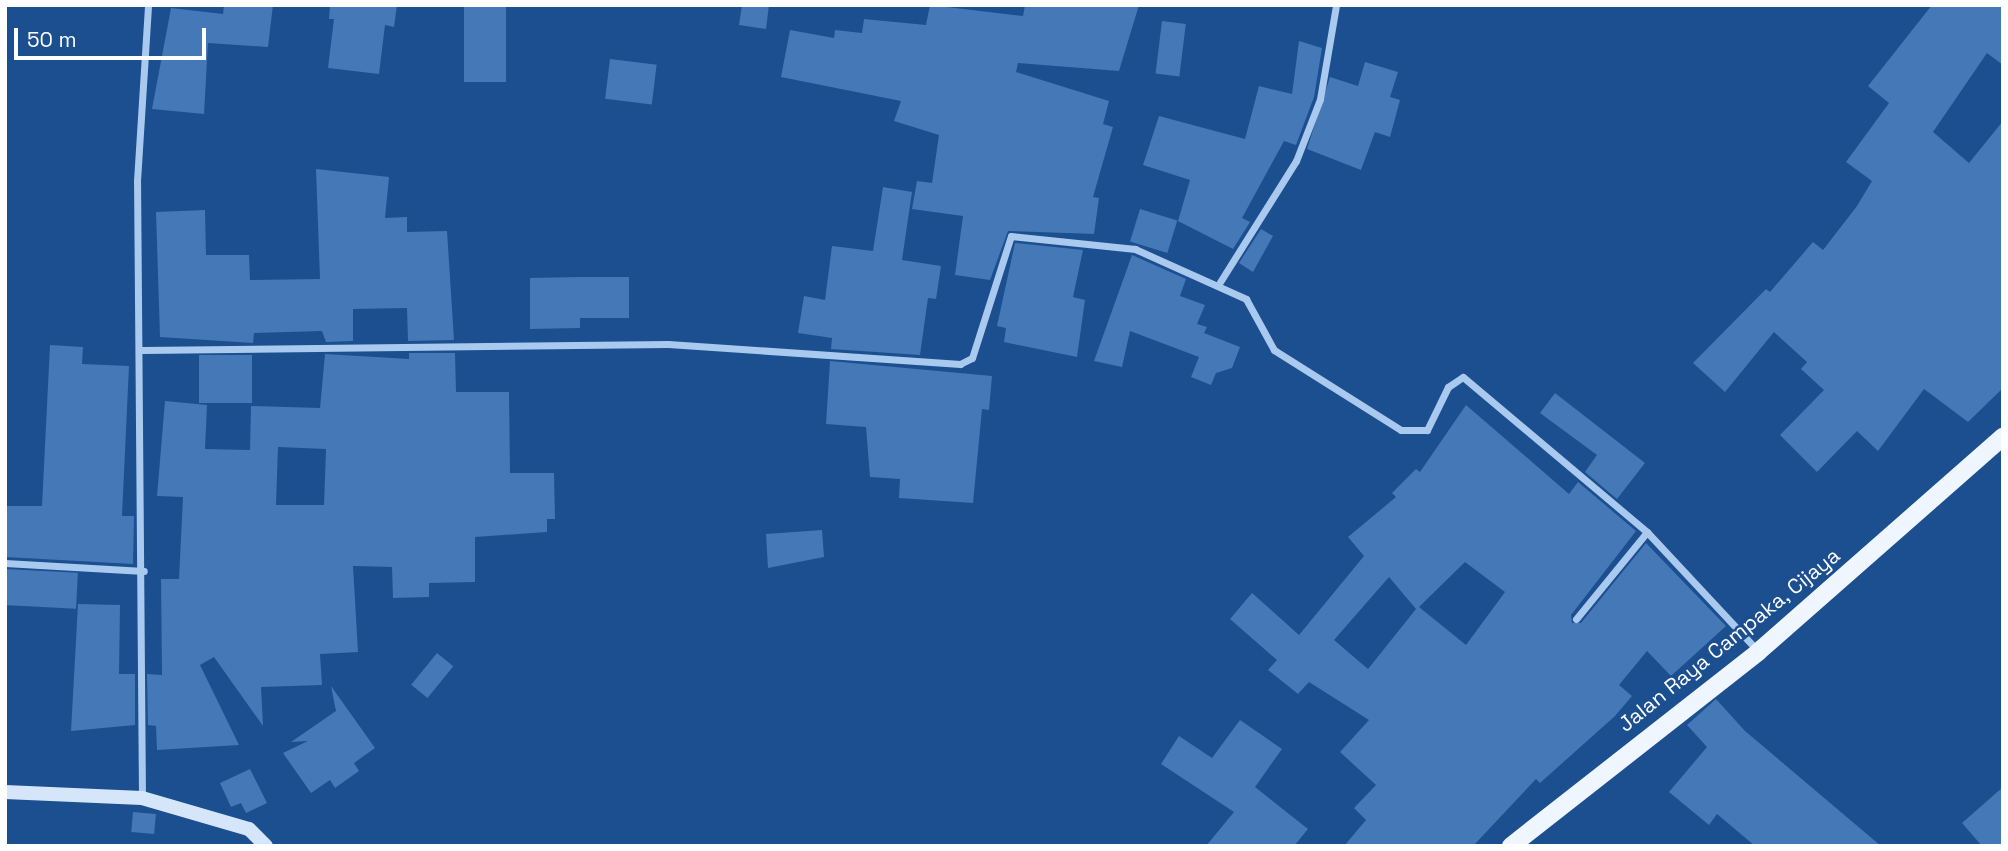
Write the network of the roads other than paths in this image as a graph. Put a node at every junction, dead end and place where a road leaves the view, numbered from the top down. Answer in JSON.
{"nodes":[{"id":1,"x":148,"y":5,"type":"edge"},
{"id":2,"x":1336,"y":5,"type":"edge"},
{"id":3,"x":1220,"y":282,"type":"junction"},
{"id":4,"x":142,"y":350,"type":"junction"},
{"id":5,"x":2003,"y":437,"type":"edge"},
{"id":6,"x":1647,"y":532,"type":"junction"},
{"id":7,"x":5,"y":563,"type":"edge"},
{"id":8,"x":144,"y":571,"type":"junction"},
{"id":9,"x":1576,"y":619,"type":"dead end"},
{"id":10,"x":1758,"y":652,"type":"junction"},
{"id":11,"x":5,"y":792,"type":"edge"},
{"id":12,"x":142,"y":798,"type":"junction"},
{"id":13,"x":266,"y":846,"type":"edge"},
{"id":14,"x":1511,"y":846,"type":"edge"}],
"edges":[{"from":1,"to":4,"type":"street"},
{"from":2,"to":3,"type":"street"},
{"from":3,"to":4,"type":"street"},
{"from":3,"to":6,"type":"street"},
{"from":4,"to":8,"type":"street"},
{"from":5,"to":10,"type":"main road","name":"Jalan Raya Campaka, Cijaya"},
{"from":6,"to":9,"type":"street"},
{"from":6,"to":10,"type":"street"},
{"from":7,"to":8,"type":"street"},
{"from":8,"to":12,"type":"street"},
{"from":10,"to":14,"type":"main road","name":"Jalan Raya Campaka, Cijaya"},
{"from":11,"to":12,"type":"street"},
{"from":12,"to":13,"type":"street"}]}
